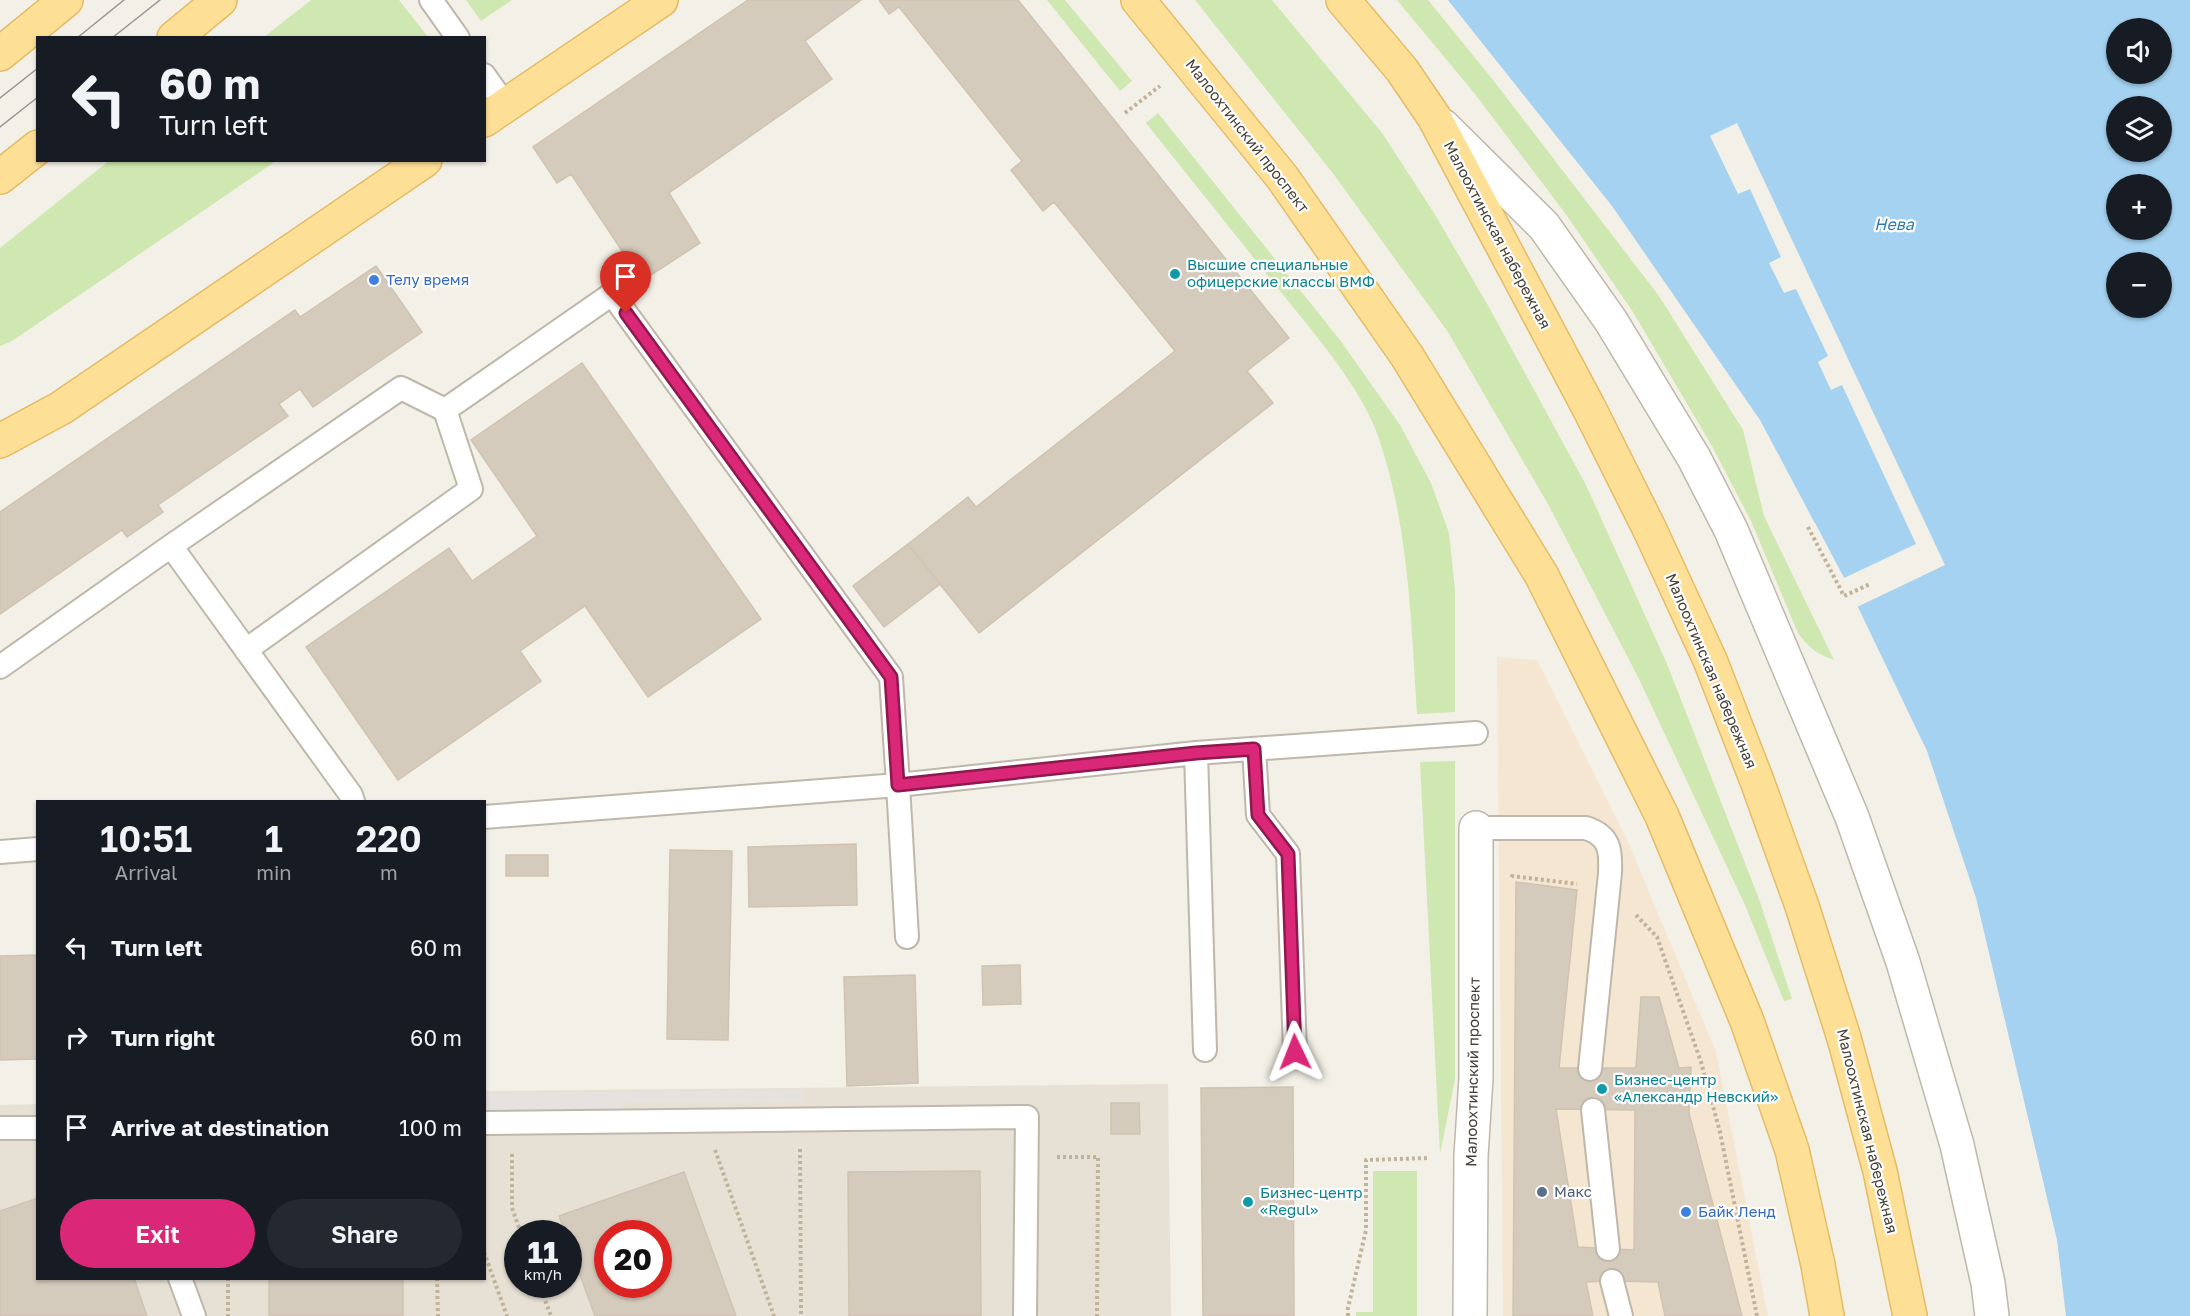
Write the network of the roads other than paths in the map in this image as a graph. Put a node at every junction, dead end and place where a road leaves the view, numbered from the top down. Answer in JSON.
{"nodes":[{"id":1,"x":66,"y":0,"type":"edge"},
{"id":2,"x":220,"y":0,"type":"edge"},
{"id":3,"x":430,"y":0,"type":"edge"},
{"id":4,"x":661,"y":0,"type":"edge"},
{"id":5,"x":1138,"y":0,"type":"edge"},
{"id":6,"x":1343,"y":0,"type":"edge"},
{"id":7,"x":176,"y":36,"type":"edge"},
{"id":8,"x":457,"y":36,"type":"edge"},
{"id":9,"x":0,"y":54,"type":"edge"},
{"id":10,"x":486,"y":82,"type":"edge"},
{"id":11,"x":495,"y":113,"type":"edge"},
{"id":12,"x":1434,"y":117,"type":"junction"},
{"id":13,"x":36,"y":149,"type":"edge"},
{"id":14,"x":422,"y":162,"type":"edge"},
{"id":15,"x":0,"y":177,"type":"edge"},
{"id":16,"x":445,"y":410,"type":"junction"},
{"id":17,"x":0,"y":441,"type":"edge"},
{"id":18,"x":171,"y":546,"type":"junction"},
{"id":19,"x":246,"y":650,"type":"junction"},
{"id":20,"x":0,"y":667,"type":"edge"},
{"id":21,"x":1476,"y":733,"type":"dead end"},
{"id":22,"x":1254,"y":749,"type":"junction"},
{"id":23,"x":1196,"y":753,"type":"junction"},
{"id":24,"x":898,"y":785,"type":"junction"},
{"id":25,"x":353,"y":800,"type":"edge"},
{"id":26,"x":486,"y":817,"type":"edge"},
{"id":27,"x":1476,"y":828,"type":"joint"},
{"id":28,"x":36,"y":849,"type":"edge"},
{"id":29,"x":0,"y":852,"type":"edge"},
{"id":30,"x":907,"y":937,"type":"dead end"},
{"id":31,"x":1205,"y":1050,"type":"dead end"},
{"id":32,"x":1295,"y":1052,"type":"dead end"},
{"id":33,"x":1590,"y":1069,"type":"dead end"},
{"id":34,"x":1593,"y":1110,"type":"dead end"},
{"id":35,"x":486,"y":1123,"type":"edge"},
{"id":36,"x":0,"y":1128,"type":"edge"},
{"id":37,"x":36,"y":1128,"type":"edge"},
{"id":38,"x":1608,"y":1250,"type":"dead end"},
{"id":39,"x":181,"y":1280,"type":"edge"},
{"id":40,"x":1612,"y":1281,"type":"dead end"},
{"id":41,"x":194,"y":1316,"type":"edge"},
{"id":42,"x":1025,"y":1316,"type":"edge"},
{"id":43,"x":1470,"y":1316,"type":"edge"},
{"id":44,"x":1621,"y":1316,"type":"edge"},
{"id":45,"x":1827,"y":1316,"type":"edge"},
{"id":46,"x":1910,"y":1316,"type":"edge"},
{"id":47,"x":1992,"y":1316,"type":"edge"}],
"edges":[{"from":1,"to":9,"type":"main road"},
{"from":2,"to":7,"type":"main road"},
{"from":3,"to":8,"type":"lane"},
{"from":4,"to":11,"type":"main road"},
{"from":5,"to":45,"type":"main road","name":"Малоохтинский проспект"},
{"from":6,"to":12,"type":"main road","name":"Малоохтинская набережная"},
{"from":10,"to":11,"type":"lane"},
{"from":12,"to":46,"type":"main road","name":"Малоохтинская набережная"},
{"from":12,"to":47,"type":"street"},
{"from":13,"to":15,"type":"main road"},
{"from":14,"to":17,"type":"main road"},
{"from":16,"to":18,"type":"lane"},
{"from":16,"to":19,"type":"lane"},
{"from":16,"to":24,"type":"lane"},
{"from":18,"to":19,"type":"lane"},
{"from":18,"to":20,"type":"lane"},
{"from":19,"to":25,"type":"lane"},
{"from":21,"to":22,"type":"lane"},
{"from":22,"to":23,"type":"lane"},
{"from":22,"to":32,"type":"lane"},
{"from":23,"to":24,"type":"lane"},
{"from":23,"to":31,"type":"lane"},
{"from":24,"to":26,"type":"lane"},
{"from":24,"to":30,"type":"lane"},
{"from":27,"to":33,"type":"lane"},
{"from":27,"to":43,"type":"street","name":"Малоохтинский проспект"},
{"from":28,"to":29,"type":"lane"},
{"from":34,"to":38,"type":"lane"},
{"from":35,"to":42,"type":"lane"},
{"from":36,"to":37,"type":"lane"},
{"from":39,"to":41,"type":"lane"},
{"from":40,"to":44,"type":"lane"}]}
